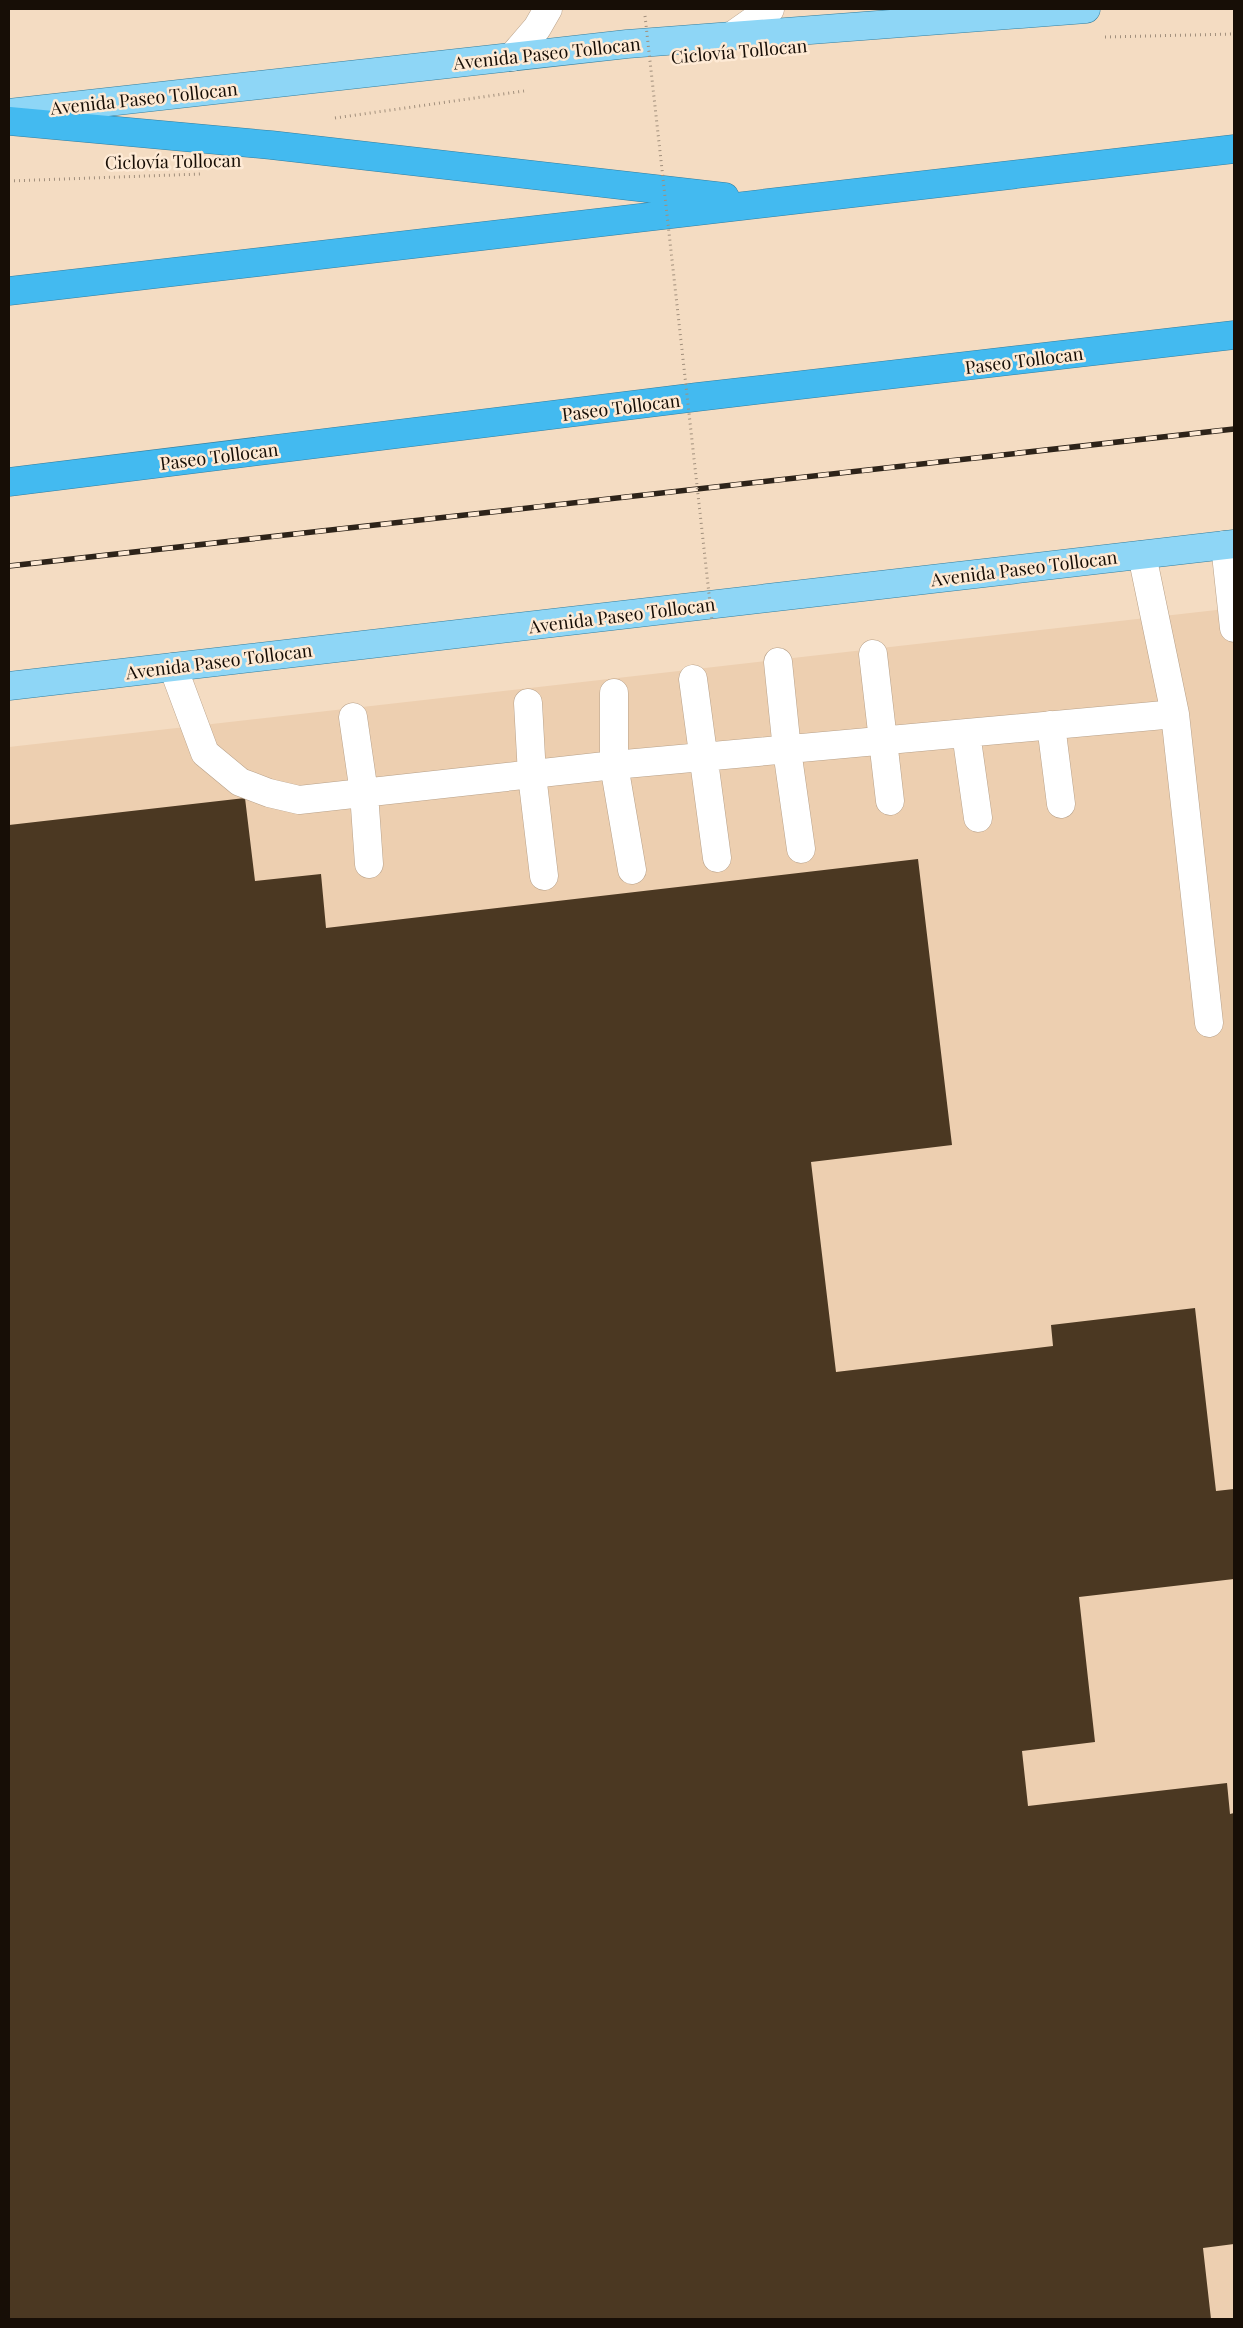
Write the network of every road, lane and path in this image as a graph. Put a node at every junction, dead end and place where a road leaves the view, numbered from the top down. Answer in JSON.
{"nodes":[{"id":1,"x":548,"y":9,"type":"edge"},
{"id":2,"x":770,"y":9,"type":"edge"},
{"id":3,"x":1086,"y":9,"type":"edge"},
{"id":4,"x":1033,"y":11,"type":"edge"},
{"id":5,"x":645,"y":16,"type":"dead end"},
{"id":6,"x":1234,"y":34,"type":"edge"},
{"id":7,"x":733,"y":35,"type":"junction"},
{"id":8,"x":1104,"y":37,"type":"dead end"},
{"id":9,"x":512,"y":57,"type":"junction"},
{"id":10,"x":655,"y":72,"type":"dead end"},
{"id":11,"x":646,"y":73,"type":"dead end"},
{"id":12,"x":532,"y":90,"type":"dead end"},
{"id":13,"x":9,"y":113,"type":"edge"},
{"id":14,"x":333,"y":118,"type":"dead end"},
{"id":15,"x":9,"y":121,"type":"edge"},
{"id":16,"x":1234,"y":149,"type":"edge"},
{"id":17,"x":202,"y":174,"type":"dead end"},
{"id":18,"x":9,"y":181,"type":"edge"},
{"id":19,"x":771,"y":203,"type":"junction"},
{"id":20,"x":9,"y":291,"type":"edge"},
{"id":21,"x":1234,"y":335,"type":"edge"},
{"id":22,"x":9,"y":482,"type":"edge"},
{"id":23,"x":1229,"y":545,"type":"edge"},
{"id":24,"x":1142,"y":554,"type":"junction"},
{"id":25,"x":712,"y":621,"type":"dead end"},
{"id":26,"x":1234,"y":628,"type":"edge"},
{"id":27,"x":873,"y":654,"type":"dead end"},
{"id":28,"x":778,"y":662,"type":"dead end"},
{"id":29,"x":173,"y":667,"type":"junction"},
{"id":30,"x":693,"y":679,"type":"dead end"},
{"id":31,"x":9,"y":686,"type":"edge"},
{"id":32,"x":614,"y":693,"type":"dead end"},
{"id":33,"x":528,"y":703,"type":"dead end"},
{"id":34,"x":1175,"y":714,"type":"junction"},
{"id":35,"x":353,"y":717,"type":"dead end"},
{"id":36,"x":1051,"y":725,"type":"junction"},
{"id":37,"x":966,"y":733,"type":"junction"},
{"id":38,"x":882,"y":740,"type":"junction"},
{"id":39,"x":787,"y":750,"type":"junction"},
{"id":40,"x":704,"y":757,"type":"junction"},
{"id":41,"x":614,"y":766,"type":"junction"},
{"id":42,"x":532,"y":775,"type":"junction"},
{"id":43,"x":364,"y":794,"type":"junction"},
{"id":44,"x":890,"y":801,"type":"dead end"},
{"id":45,"x":1061,"y":804,"type":"dead end"},
{"id":46,"x":978,"y":818,"type":"dead end"},
{"id":47,"x":801,"y":849,"type":"dead end"},
{"id":48,"x":717,"y":858,"type":"dead end"},
{"id":49,"x":370,"y":864,"type":"dead end"},
{"id":50,"x":632,"y":870,"type":"dead end"},
{"id":51,"x":544,"y":876,"type":"dead end"},
{"id":52,"x":1209,"y":1023,"type":"dead end"}],
"edges":[{"from":1,"to":9,"type":"street"},
{"from":2,"to":7,"type":"street"},
{"from":3,"to":4,"type":"main road","name":"Avenida Paseo Tollocan"},
{"from":4,"to":7,"type":"main road","name":"Avenida Paseo Tollocan"},
{"from":5,"to":25,"type":"path","bridge":true},
{"from":6,"to":8,"type":"path"},
{"from":7,"to":9,"type":"main road","name":"Avenida Paseo Tollocan"},
{"from":9,"to":13,"type":"main road","name":"Avenida Paseo Tollocan"},
{"from":10,"to":11,"type":"path","name":"Ciclovía Tollocan"},
{"from":12,"to":14,"type":"path"},
{"from":15,"to":19,"type":"highway"},
{"from":16,"to":19,"type":"highway"},
{"from":17,"to":18,"type":"path","name":"Ciclovía Tollocan"},
{"from":19,"to":20,"type":"highway"},
{"from":21,"to":22,"type":"highway","name":"Paseo Tollocan"},
{"from":23,"to":24,"type":"main road","name":"Avenida Paseo Tollocan"},
{"from":23,"to":26,"type":"street"},
{"from":24,"to":29,"type":"main road","name":"Avenida Paseo Tollocan"},
{"from":24,"to":34,"type":"street"},
{"from":27,"to":38,"type":"street"},
{"from":28,"to":39,"type":"street"},
{"from":29,"to":31,"type":"main road","name":"Avenida Paseo Tollocan"},
{"from":29,"to":43,"type":"street"},
{"from":30,"to":40,"type":"street"},
{"from":32,"to":41,"type":"street"},
{"from":33,"to":42,"type":"street"},
{"from":34,"to":36,"type":"street"},
{"from":34,"to":52,"type":"street"},
{"from":35,"to":43,"type":"street"},
{"from":36,"to":37,"type":"street"},
{"from":36,"to":45,"type":"street"},
{"from":37,"to":38,"type":"street"},
{"from":37,"to":46,"type":"street"},
{"from":38,"to":39,"type":"street"},
{"from":38,"to":44,"type":"street"},
{"from":39,"to":40,"type":"street"},
{"from":39,"to":47,"type":"street"},
{"from":40,"to":41,"type":"street"},
{"from":40,"to":48,"type":"street"},
{"from":41,"to":42,"type":"street"},
{"from":41,"to":50,"type":"street"},
{"from":42,"to":43,"type":"street"},
{"from":42,"to":51,"type":"street"},
{"from":43,"to":49,"type":"street"}]}
